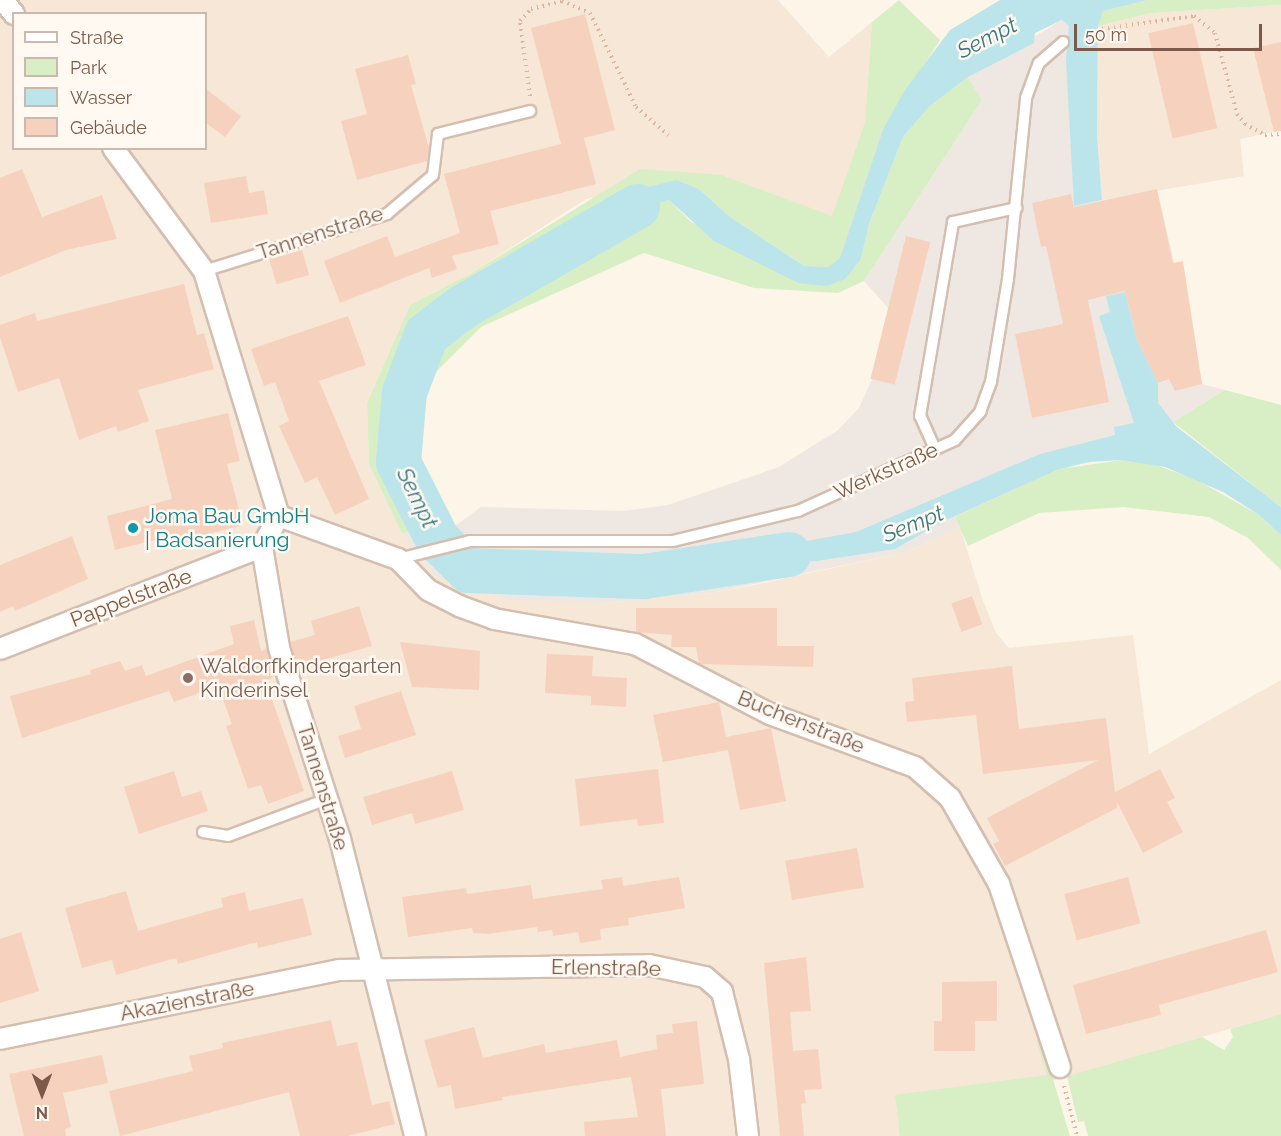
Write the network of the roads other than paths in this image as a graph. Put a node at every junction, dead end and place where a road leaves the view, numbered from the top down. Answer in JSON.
{"nodes":[{"id":1,"x":3,"y":0,"type":"edge"},
{"id":2,"x":12,"y":12,"type":"edge"},
{"id":3,"x":1063,"y":42,"type":"dead end"},
{"id":4,"x":530,"y":111,"type":"road end"},
{"id":5,"x":114,"y":150,"type":"edge"},
{"id":6,"x":1016,"y":208,"type":"junction"},
{"id":7,"x":204,"y":271,"type":"junction"},
{"id":8,"x":935,"y":449,"type":"junction"},
{"id":9,"x":279,"y":516,"type":"junction"},
{"id":10,"x":262,"y":547,"type":"junction"},
{"id":11,"x":398,"y":559,"type":"junction"},
{"id":12,"x":0,"y":649,"type":"edge"},
{"id":13,"x":327,"y":799,"type":"junction"},
{"id":14,"x":203,"y":832,"type":"dead end"},
{"id":15,"x":374,"y":967,"type":"junction"},
{"id":16,"x":0,"y":1039,"type":"edge"},
{"id":17,"x":1060,"y":1067,"type":"road end"},
{"id":18,"x":416,"y":1136,"type":"edge"},
{"id":19,"x":748,"y":1136,"type":"edge"}],
"edges":[{"from":1,"to":2,"type":"street"},
{"from":3,"to":6,"type":"lane","name":"Werkstraße"},
{"from":4,"to":7,"type":"lane","name":"Tannenstraße"},
{"from":5,"to":7,"type":"street"},
{"from":6,"to":8,"type":"lane","name":"Werkstraße"},
{"from":6,"to":8,"type":"lane"},
{"from":7,"to":9,"type":"street"},
{"from":8,"to":11,"type":"lane","name":"Werkstraße"},
{"from":9,"to":10,"type":"street"},
{"from":9,"to":11,"type":"street","name":"Buchenstraße"},
{"from":10,"to":12,"type":"street","name":"Pappelstraße"},
{"from":10,"to":13,"type":"street","name":"Tannenstraße"},
{"from":11,"to":17,"type":"street","name":"Buchenstraße"},
{"from":13,"to":14,"type":"lane"},
{"from":13,"to":15,"type":"street","name":"Tannenstraße"},
{"from":15,"to":16,"type":"street","name":"Akazienstraße"},
{"from":15,"to":18,"type":"street","name":"Tannenstraße"},
{"from":15,"to":19,"type":"street","name":"Erlenstraße"}]}
